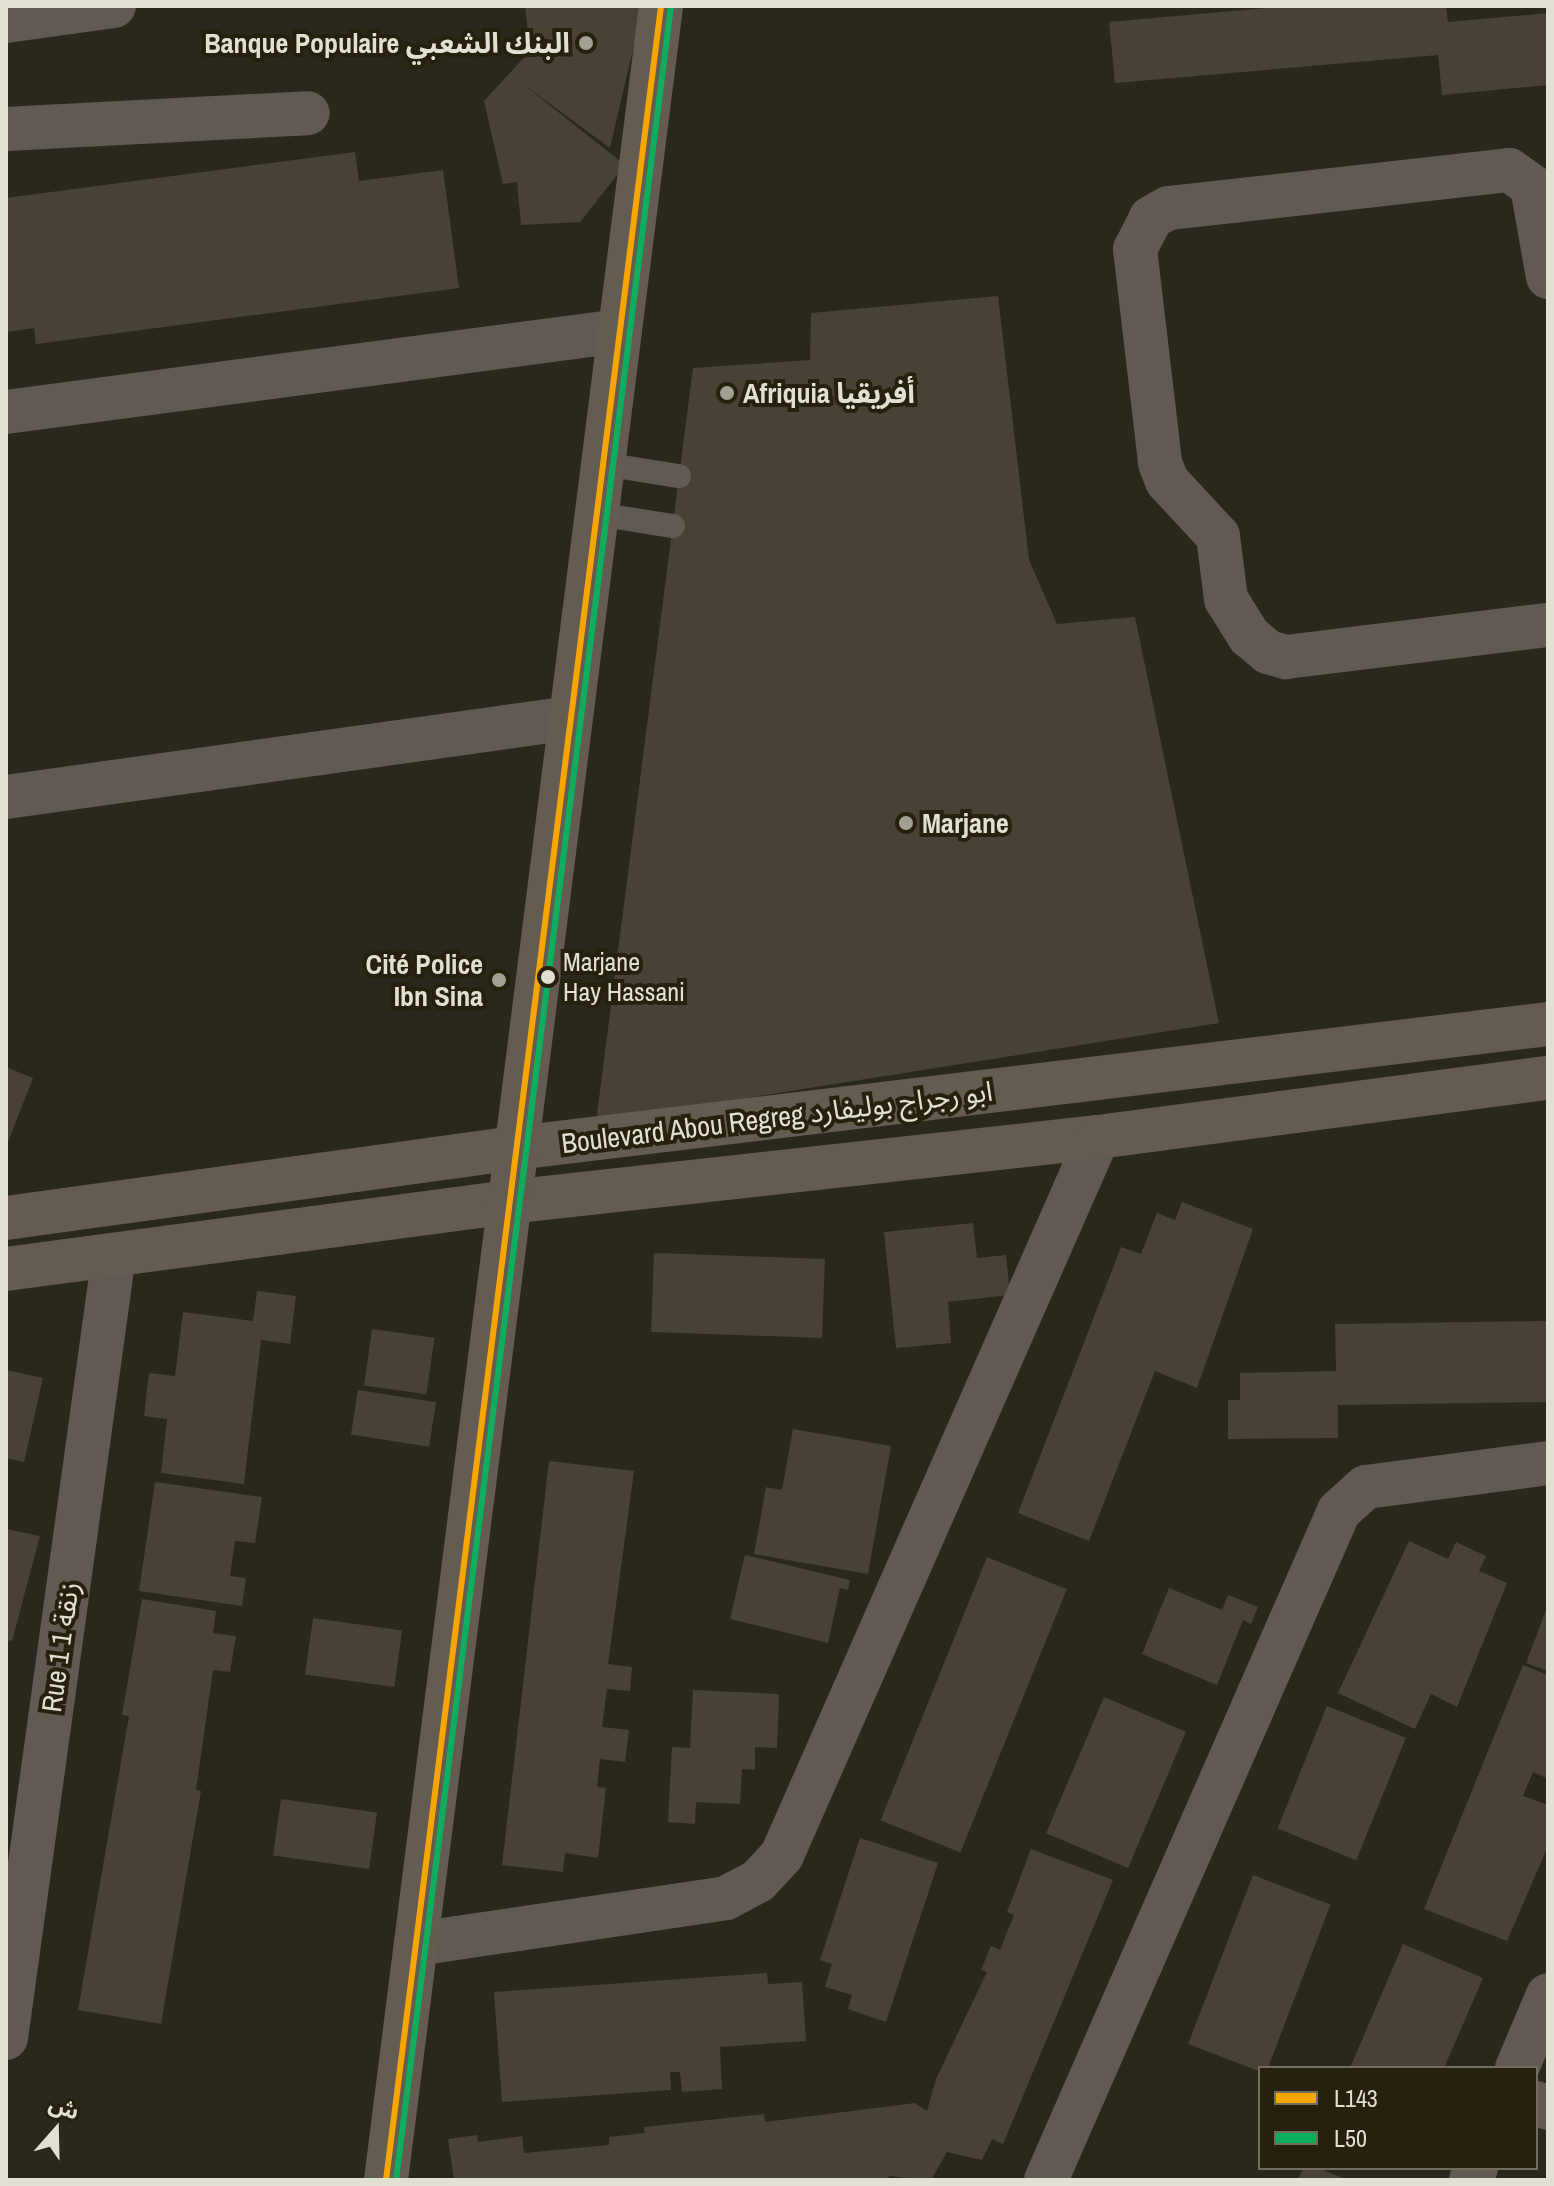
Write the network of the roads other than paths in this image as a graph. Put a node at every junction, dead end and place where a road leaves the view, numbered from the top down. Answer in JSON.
{"nodes":[{"id":1,"x":114,"y":6,"type":"edge"},
{"id":2,"x":661,"y":6,"type":"edge"},
{"id":3,"x":6,"y":21,"type":"edge"},
{"id":4,"x":308,"y":113,"type":"dead end"},
{"id":5,"x":6,"y":129,"type":"edge"},
{"id":6,"x":1548,"y":277,"type":"edge"},
{"id":7,"x":620,"y":331,"type":"junction"},
{"id":8,"x":6,"y":412,"type":"edge"},
{"id":9,"x":603,"y":464,"type":"junction"},
{"id":10,"x":679,"y":476,"type":"dead end"},
{"id":11,"x":597,"y":514,"type":"junction"},
{"id":12,"x":673,"y":526,"type":"dead end"},
{"id":13,"x":1548,"y":625,"type":"edge"},
{"id":14,"x":571,"y":718,"type":"junction"},
{"id":15,"x":6,"y":797,"type":"edge"},
{"id":16,"x":1548,"y":1024,"type":"edge"},
{"id":17,"x":1190,"y":1067,"type":"junction"},
{"id":18,"x":1548,"y":1078,"type":"edge"},
{"id":19,"x":1189,"y":1125,"type":"junction"},
{"id":20,"x":1098,"y":1137,"type":"junction"},
{"id":21,"x":516,"y":1148,"type":"junction"},
{"id":22,"x":509,"y":1202,"type":"junction"},
{"id":23,"x":6,"y":1218,"type":"edge"},
{"id":24,"x":114,"y":1255,"type":"junction"},
{"id":25,"x":6,"y":1269,"type":"edge"},
{"id":26,"x":1548,"y":1463,"type":"edge"},
{"id":27,"x":416,"y":1944,"type":"junction"},
{"id":28,"x":1548,"y":1995,"type":"edge"},
{"id":29,"x":6,"y":2038,"type":"edge"},
{"id":30,"x":1518,"y":2066,"type":"edge"},
{"id":31,"x":386,"y":2180,"type":"edge"},
{"id":32,"x":1046,"y":2180,"type":"edge"}],
"edges":[{"from":1,"to":3,"type":"street"},
{"from":2,"to":7,"type":"main road"},
{"from":4,"to":5,"type":"street"},
{"from":6,"to":13,"type":"street"},
{"from":7,"to":8,"type":"street"},
{"from":7,"to":9,"type":"main road"},
{"from":9,"to":10,"type":"lane"},
{"from":9,"to":11,"type":"main road"},
{"from":11,"to":12,"type":"lane"},
{"from":11,"to":14,"type":"main road"},
{"from":14,"to":15,"type":"street"},
{"from":14,"to":21,"type":"main road"},
{"from":16,"to":17,"type":"main road","name":"Boulevard Abou Regreg ابو رجراج بوليفارد"},
{"from":17,"to":19,"type":"main road"},
{"from":17,"to":21,"type":"main road","name":"Boulevard Abou Regreg ابو رجراج بوليفارد"},
{"from":18,"to":19,"type":"main road","name":"Boulevard Abou Regreg ابو رجراج بوليفارد"},
{"from":19,"to":20,"type":"main road","name":"Boulevard Abou Regreg ابو رجراج بوليفارد"},
{"from":20,"to":22,"type":"main road","name":"Boulevard Abou Regreg ابو رجراج بوليفارد"},
{"from":20,"to":27,"type":"street"},
{"from":21,"to":22,"type":"main road"},
{"from":21,"to":23,"type":"main road","name":"Boulevard Abou Regreg ابو رجراج بوليفارد"},
{"from":22,"to":24,"type":"main road","name":"Boulevard Abou Regreg ابو رجراج بوليفارد"},
{"from":22,"to":27,"type":"main road"},
{"from":24,"to":25,"type":"main road","name":"Boulevard Abou Regreg ابو رجراج بوليفارد"},
{"from":24,"to":29,"type":"street","name":"Rue 1 زنقة 1"},
{"from":26,"to":32,"type":"street"},
{"from":27,"to":31,"type":"main road"},
{"from":28,"to":30,"type":"street"}]}
